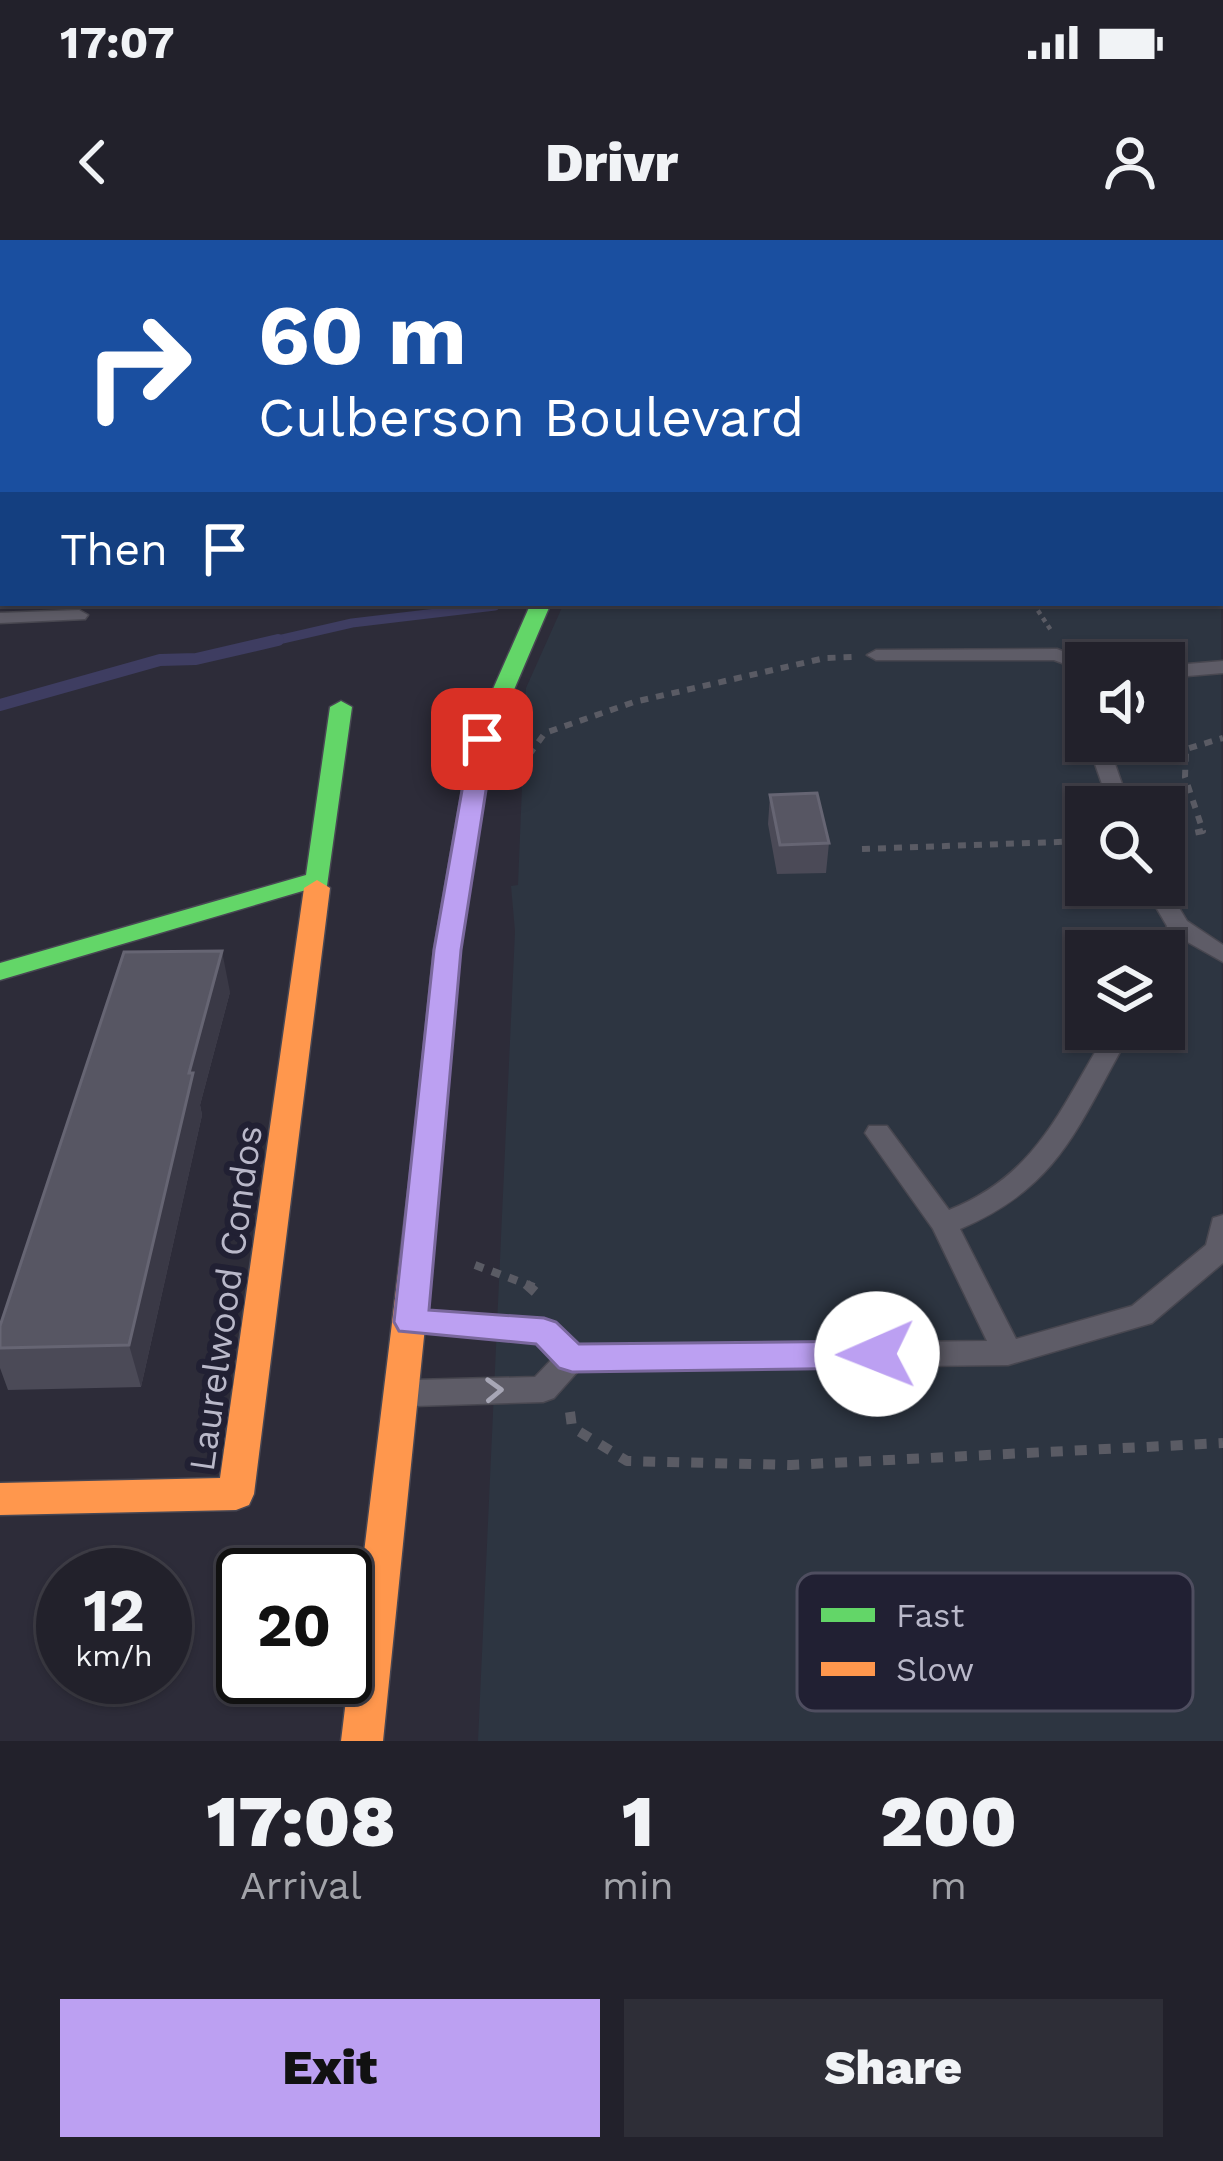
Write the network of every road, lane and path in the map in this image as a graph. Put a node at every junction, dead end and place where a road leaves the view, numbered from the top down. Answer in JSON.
{"nodes":[{"id":1,"x":540,"y":606,"type":"edge"},
{"id":2,"x":79,"y":615,"type":"dead end"},
{"id":3,"x":0,"y":618,"type":"edge"},
{"id":4,"x":876,"y":655,"type":"joint"},
{"id":5,"x":1065,"y":657,"type":"edge"},
{"id":6,"x":1223,"y":667,"type":"edge"},
{"id":7,"x":1185,"y":670,"type":"edge"},
{"id":8,"x":341,"y":707,"type":"dead end"},
{"id":9,"x":1223,"y":738,"type":"edge"},
{"id":10,"x":522,"y":765,"type":"dead end"},
{"id":11,"x":1185,"y":834,"type":"edge"},
{"id":12,"x":1065,"y":842,"type":"edge"},
{"id":13,"x":862,"y":849,"type":"dead end"},
{"id":14,"x":318,"y":879,"type":"junction"},
{"id":15,"x":1166,"y":906,"type":"edge"},
{"id":16,"x":1178,"y":926,"type":"junction"},
{"id":17,"x":1176,"y":930,"type":"edge"},
{"id":18,"x":1223,"y":955,"type":"edge"},
{"id":19,"x":0,"y":972,"type":"edge"},
{"id":20,"x":1109,"y":1050,"type":"edge"},
{"id":21,"x":878,"y":1133,"type":"dead end"},
{"id":22,"x":944,"y":1223,"type":"junction"},
{"id":23,"x":1223,"y":1226,"type":"edge"},
{"id":24,"x":468,"y":1245,"type":"dead end"},
{"id":25,"x":411,"y":1322,"type":"junction"},
{"id":26,"x":1008,"y":1353,"type":"junction"},
{"id":27,"x":572,"y":1358,"type":"junction"},
{"id":28,"x":404,"y":1394,"type":"junction"},
{"id":29,"x":1223,"y":1443,"type":"edge"},
{"id":30,"x":0,"y":1499,"type":"edge"},
{"id":31,"x":362,"y":1741,"type":"edge"}],
"edges":[{"from":1,"to":25,"type":"street"},
{"from":2,"to":3,"type":"lane"},
{"from":4,"to":5,"type":"lane"},
{"from":4,"to":10,"type":"path"},
{"from":6,"to":7,"type":"lane"},
{"from":8,"to":14,"type":"street","name":"Laurelwood Condos"},
{"from":9,"to":11,"type":"path"},
{"from":12,"to":13,"type":"path"},
{"from":14,"to":19,"type":"street"},
{"from":14,"to":30,"type":"street","name":"Laurelwood Condos"},
{"from":15,"to":16,"type":"lane"},
{"from":16,"to":17,"type":"lane"},
{"from":16,"to":18,"type":"lane"},
{"from":20,"to":22,"type":"lane"},
{"from":21,"to":22,"type":"lane"},
{"from":22,"to":26,"type":"lane"},
{"from":23,"to":26,"type":"lane"},
{"from":24,"to":27,"type":"path"},
{"from":25,"to":27,"type":"lane"},
{"from":25,"to":28,"type":"street"},
{"from":26,"to":27,"type":"lane"},
{"from":28,"to":27,"type":"lane","one_way":true},
{"from":27,"to":29,"type":"path"},
{"from":28,"to":31,"type":"street"}]}
